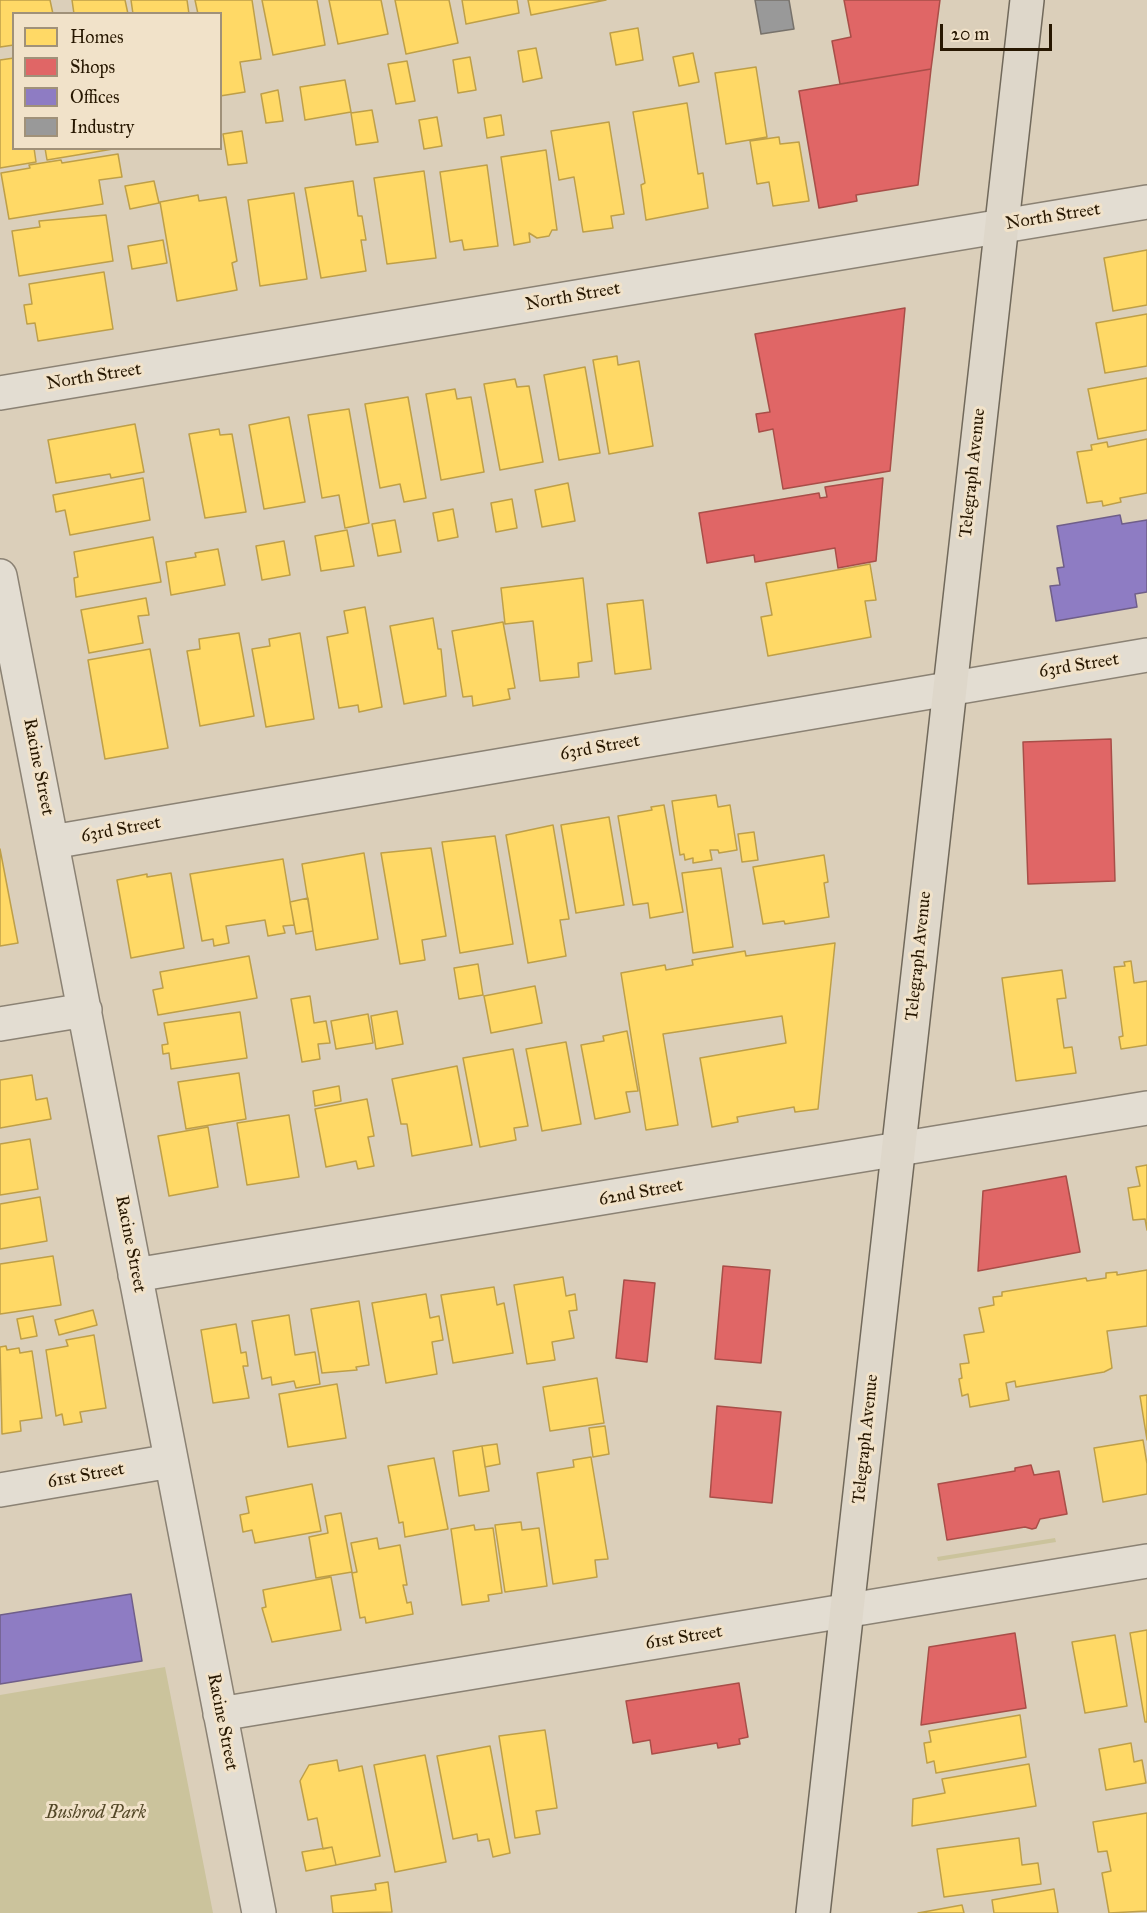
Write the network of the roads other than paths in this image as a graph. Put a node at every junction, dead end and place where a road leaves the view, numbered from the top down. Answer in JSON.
{"nodes":[{"id":1,"x":1027,"y":0,"type":"edge"},
{"id":2,"x":1147,"y":202,"type":"edge"},
{"id":3,"x":1001,"y":225,"type":"junction"},
{"id":4,"x":0,"y":393,"type":"edge"},
{"id":5,"x":0,"y":576,"type":"edge"},
{"id":6,"x":1147,"y":655,"type":"edge"},
{"id":7,"x":949,"y":687,"type":"junction"},
{"id":8,"x":52,"y":842,"type":"junction"},
{"id":9,"x":85,"y":1010,"type":"junction"},
{"id":10,"x":0,"y":1024,"type":"edge"},
{"id":11,"x":1147,"y":1108,"type":"edge"},
{"id":12,"x":898,"y":1149,"type":"junction"},
{"id":13,"x":135,"y":1275,"type":"junction"},
{"id":14,"x":171,"y":1461,"type":"junction"},
{"id":15,"x":0,"y":1490,"type":"edge"},
{"id":16,"x":1147,"y":1561,"type":"edge"},
{"id":17,"x":846,"y":1610,"type":"junction"},
{"id":18,"x":220,"y":1714,"type":"junction"},
{"id":19,"x":259,"y":1913,"type":"edge"},
{"id":20,"x":813,"y":1913,"type":"edge"}],
"edges":[{"from":1,"to":3,"type":"main road","name":"Telegraph Avenue"},
{"from":2,"to":3,"type":"street","name":"North Street"},
{"from":3,"to":4,"type":"street","name":"North Street"},
{"from":3,"to":7,"type":"main road","name":"Telegraph Avenue"},
{"from":5,"to":8,"type":"street","name":"Racine Street"},
{"from":6,"to":7,"type":"street","name":"63rd Street"},
{"from":7,"to":8,"type":"street","name":"63rd Street"},
{"from":7,"to":12,"type":"main road","name":"Telegraph Avenue"},
{"from":8,"to":9,"type":"street","name":"Racine Street"},
{"from":9,"to":10,"type":"street"},
{"from":9,"to":13,"type":"street","name":"Racine Street"},
{"from":11,"to":12,"type":"street","name":"62nd Street"},
{"from":12,"to":13,"type":"street","name":"62nd Street"},
{"from":12,"to":17,"type":"main road","name":"Telegraph Avenue"},
{"from":13,"to":14,"type":"street","name":"Racine Street"},
{"from":14,"to":15,"type":"street","name":"61st Street"},
{"from":14,"to":18,"type":"street","name":"Racine Street"},
{"from":16,"to":17,"type":"street","name":"61st Street"},
{"from":17,"to":18,"type":"street","name":"61st Street"},
{"from":17,"to":20,"type":"main road","name":"Telegraph Avenue"},
{"from":18,"to":19,"type":"street","name":"Racine Street"}]}
